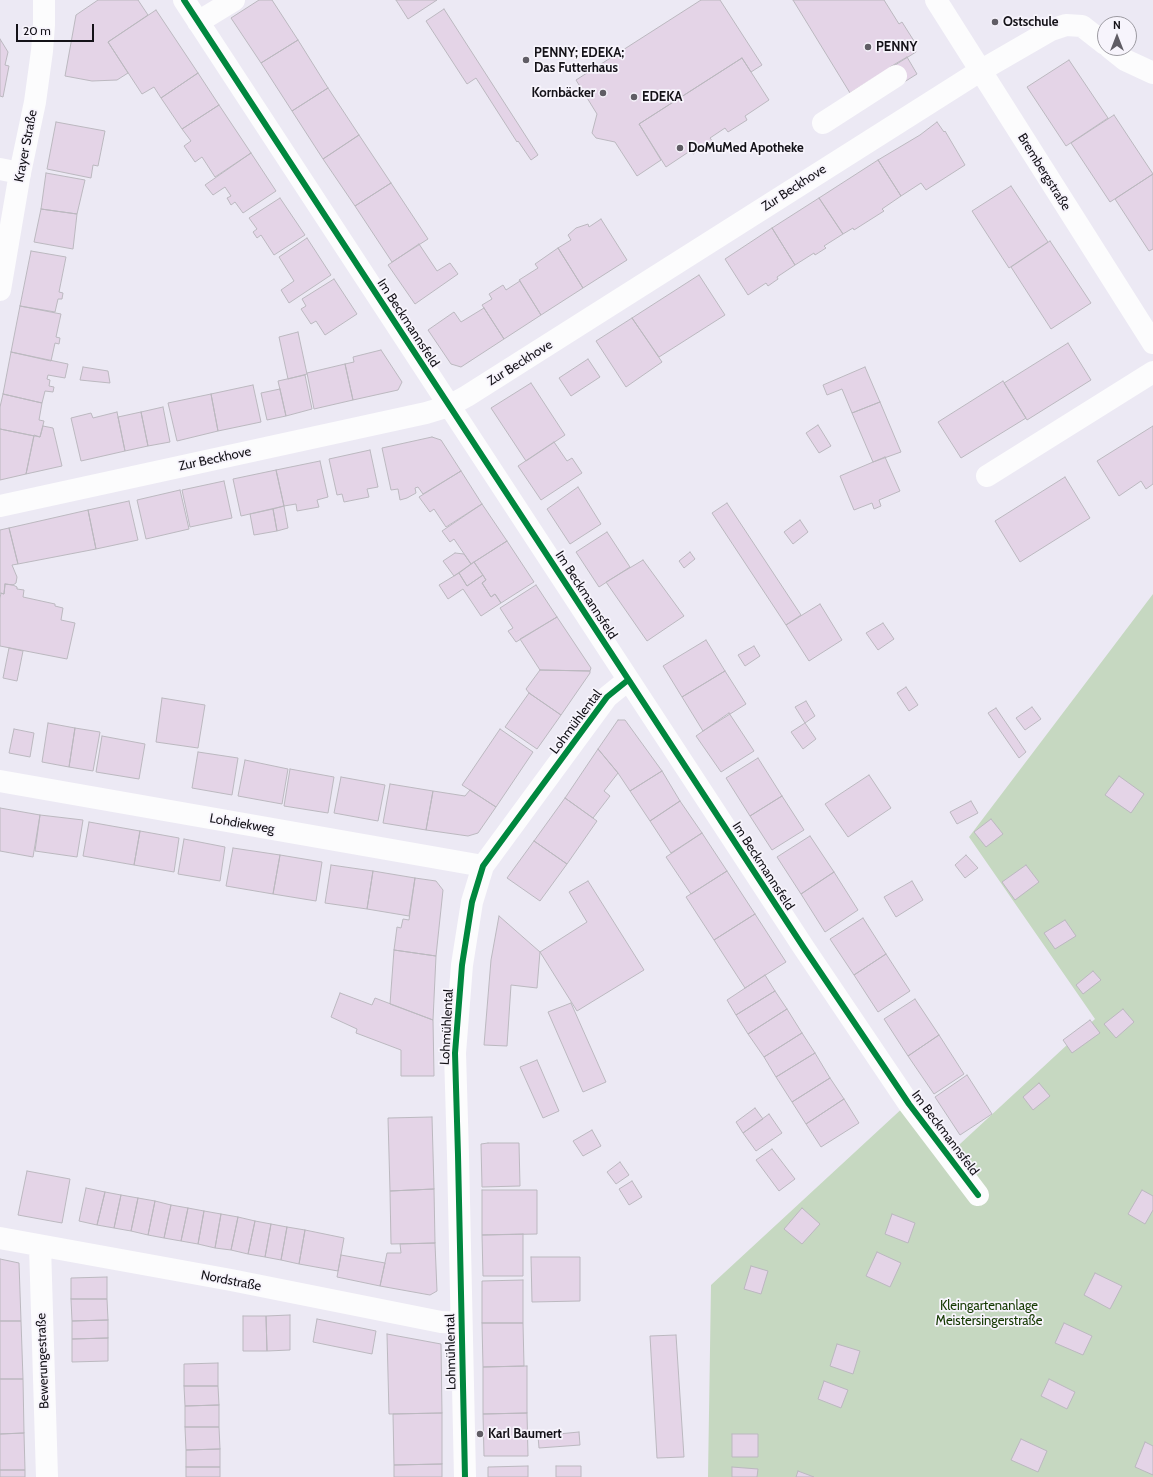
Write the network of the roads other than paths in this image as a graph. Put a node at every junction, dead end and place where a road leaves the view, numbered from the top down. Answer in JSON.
{"nodes":[{"id":1,"x":44,"y":0,"type":"edge"},
{"id":2,"x":184,"y":0,"type":"edge"},
{"id":3,"x":234,"y":0,"type":"edge"},
{"id":4,"x":936,"y":0,"type":"edge"},
{"id":5,"x":198,"y":22,"type":"junction"},
{"id":6,"x":1097,"y":38,"type":"edge"},
{"id":7,"x":1120,"y":56,"type":"edge"},
{"id":8,"x":980,"y":71,"type":"junction"},
{"id":9,"x":1153,"y":72,"type":"edge"},
{"id":10,"x":896,"y":76,"type":"dead end"},
{"id":11,"x":822,"y":123,"type":"dead end"},
{"id":12,"x":10,"y":171,"type":"edge"},
{"id":13,"x":0,"y":288,"type":"edge"},
{"id":14,"x":1153,"y":344,"type":"edge"},
{"id":15,"x":1153,"y":372,"type":"edge"},
{"id":16,"x":449,"y":406,"type":"junction"},
{"id":17,"x":987,"y":476,"type":"dead end"},
{"id":18,"x":0,"y":506,"type":"edge"},
{"id":19,"x":628,"y":680,"type":"junction"},
{"id":20,"x":0,"y":781,"type":"edge"},
{"id":21,"x":483,"y":866,"type":"junction"},
{"id":22,"x":978,"y":1195,"type":"dead end"},
{"id":23,"x":0,"y":1238,"type":"edge"},
{"id":24,"x":40,"y":1246,"type":"junction"},
{"id":25,"x":461,"y":1323,"type":"junction"},
{"id":26,"x":47,"y":1477,"type":"edge"},
{"id":27,"x":465,"y":1477,"type":"edge"}],
"edges":[{"from":1,"to":12,"type":"street","name":"Krayer Straße"},
{"from":2,"to":5,"type":"street","name":"Im Beckmannsfeld"},
{"from":3,"to":5,"type":"street"},
{"from":4,"to":8,"type":"street","name":"Brembergstraße"},
{"from":5,"to":16,"type":"street","name":"Im Beckmannsfeld"},
{"from":6,"to":8,"type":"street","name":"Zur Beckhove"},
{"from":7,"to":9,"type":"street"},
{"from":8,"to":14,"type":"street","name":"Brembergstraße"},
{"from":8,"to":16,"type":"street","name":"Zur Beckhove"},
{"from":10,"to":11,"type":"street"},
{"from":12,"to":13,"type":"street","name":"Krayer Straße"},
{"from":15,"to":17,"type":"street"},
{"from":16,"to":18,"type":"street","name":"Zur Beckhove"},
{"from":16,"to":19,"type":"street","name":"Im Beckmannsfeld"},
{"from":19,"to":21,"type":"street","name":"Lohmühlental"},
{"from":19,"to":22,"type":"street","name":"Im Beckmannsfeld"},
{"from":20,"to":21,"type":"street","name":"Lohdiekweg"},
{"from":21,"to":25,"type":"street","name":"Lohmühlental"},
{"from":23,"to":24,"type":"street","name":"Nordstraße"},
{"from":24,"to":25,"type":"street","name":"Nordstraße"},
{"from":24,"to":26,"type":"street","name":"Bewerungestraße"},
{"from":25,"to":27,"type":"street","name":"Lohmühlental"}]}
